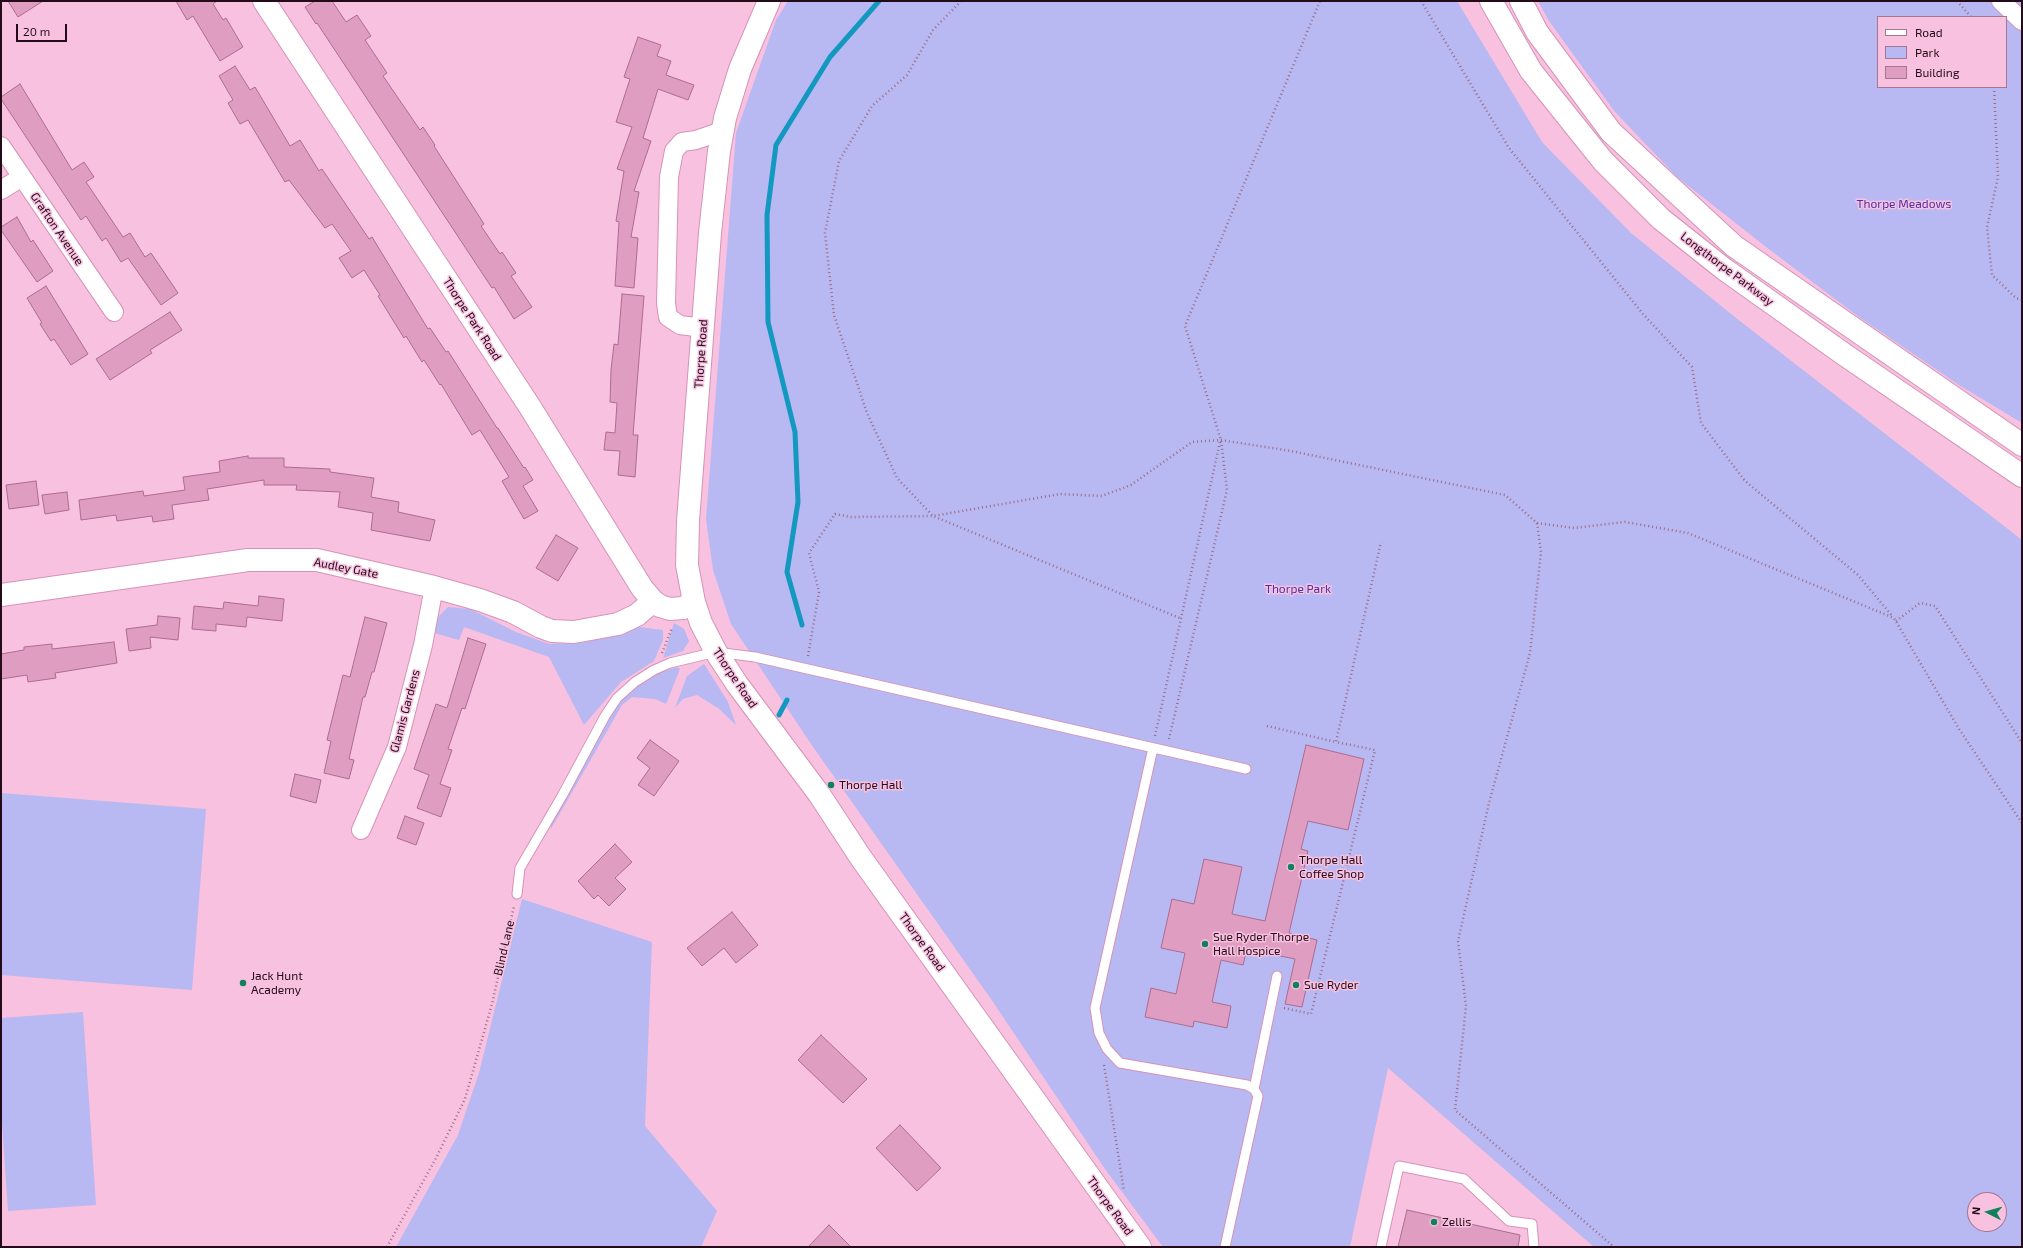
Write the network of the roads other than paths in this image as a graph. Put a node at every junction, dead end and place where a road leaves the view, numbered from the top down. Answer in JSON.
{"nodes":[{"id":1,"x":264,"y":1,"type":"edge"},
{"id":2,"x":769,"y":1,"type":"edge"},
{"id":3,"x":1491,"y":1,"type":"edge"},
{"id":4,"x":1520,"y":1,"type":"edge"},
{"id":5,"x":2001,"y":1,"type":"edge"},
{"id":6,"x":2022,"y":21,"type":"edge"},
{"id":7,"x":722,"y":131,"type":"junction"},
{"id":8,"x":1,"y":146,"type":"edge"},
{"id":9,"x":22,"y":177,"type":"junction"},
{"id":10,"x":1,"y":190,"type":"edge"},
{"id":11,"x":114,"y":312,"type":"dead end"},
{"id":12,"x":703,"y":328,"type":"junction"},
{"id":13,"x":2022,"y":445,"type":"edge"},
{"id":14,"x":2022,"y":476,"type":"edge"},
{"id":15,"x":434,"y":587,"type":"junction"},
{"id":16,"x":1,"y":595,"type":"edge"},
{"id":17,"x":653,"y":601,"type":"junction"},
{"id":18,"x":694,"y":602,"type":"junction"},
{"id":19,"x":716,"y":652,"type":"junction"},
{"id":20,"x":1153,"y":748,"type":"junction"},
{"id":21,"x":1246,"y":769,"type":"dead end"},
{"id":22,"x":361,"y":830,"type":"dead end"},
{"id":23,"x":517,"y":894,"type":"road end"},
{"id":24,"x":1277,"y":976,"type":"dead end"},
{"id":25,"x":1254,"y":1089,"type":"junction"},
{"id":26,"x":1140,"y":1247,"type":"edge"},
{"id":27,"x":1225,"y":1247,"type":"edge"},
{"id":28,"x":1381,"y":1247,"type":"edge"},
{"id":29,"x":1534,"y":1247,"type":"edge"}],
"edges":[{"from":1,"to":17,"type":"street","name":"Thorpe Park Road"},
{"from":2,"to":7,"type":"street","name":"Thorpe Road"},
{"from":3,"to":14,"type":"street","name":"Longthorpe Parkway"},
{"from":4,"to":13,"type":"street","name":"Longthorpe Parkway"},
{"from":5,"to":6,"type":"street"},
{"from":7,"to":12,"type":"street","name":"Thorpe Road"},
{"from":7,"to":12,"type":"street"},
{"from":8,"to":9,"type":"street","name":"Grafton Avenue"},
{"from":9,"to":10,"type":"street"},
{"from":9,"to":11,"type":"street","name":"Grafton Avenue"},
{"from":12,"to":18,"type":"street","name":"Thorpe Road"},
{"from":15,"to":16,"type":"street","name":"Audley Gate"},
{"from":15,"to":17,"type":"street","name":"Audley Gate"},
{"from":15,"to":22,"type":"street","name":"Glamis Gardens"},
{"from":17,"to":18,"type":"street","name":"Thorpe Park Road"},
{"from":18,"to":19,"type":"street","name":"Thorpe Road"},
{"from":19,"to":20,"type":"lane"},
{"from":19,"to":23,"type":"lane"},
{"from":19,"to":26,"type":"street","name":"Thorpe Road"},
{"from":20,"to":21,"type":"lane"},
{"from":20,"to":25,"type":"lane"},
{"from":24,"to":25,"type":"lane"},
{"from":25,"to":27,"type":"lane"},
{"from":28,"to":29,"type":"lane"}]}
